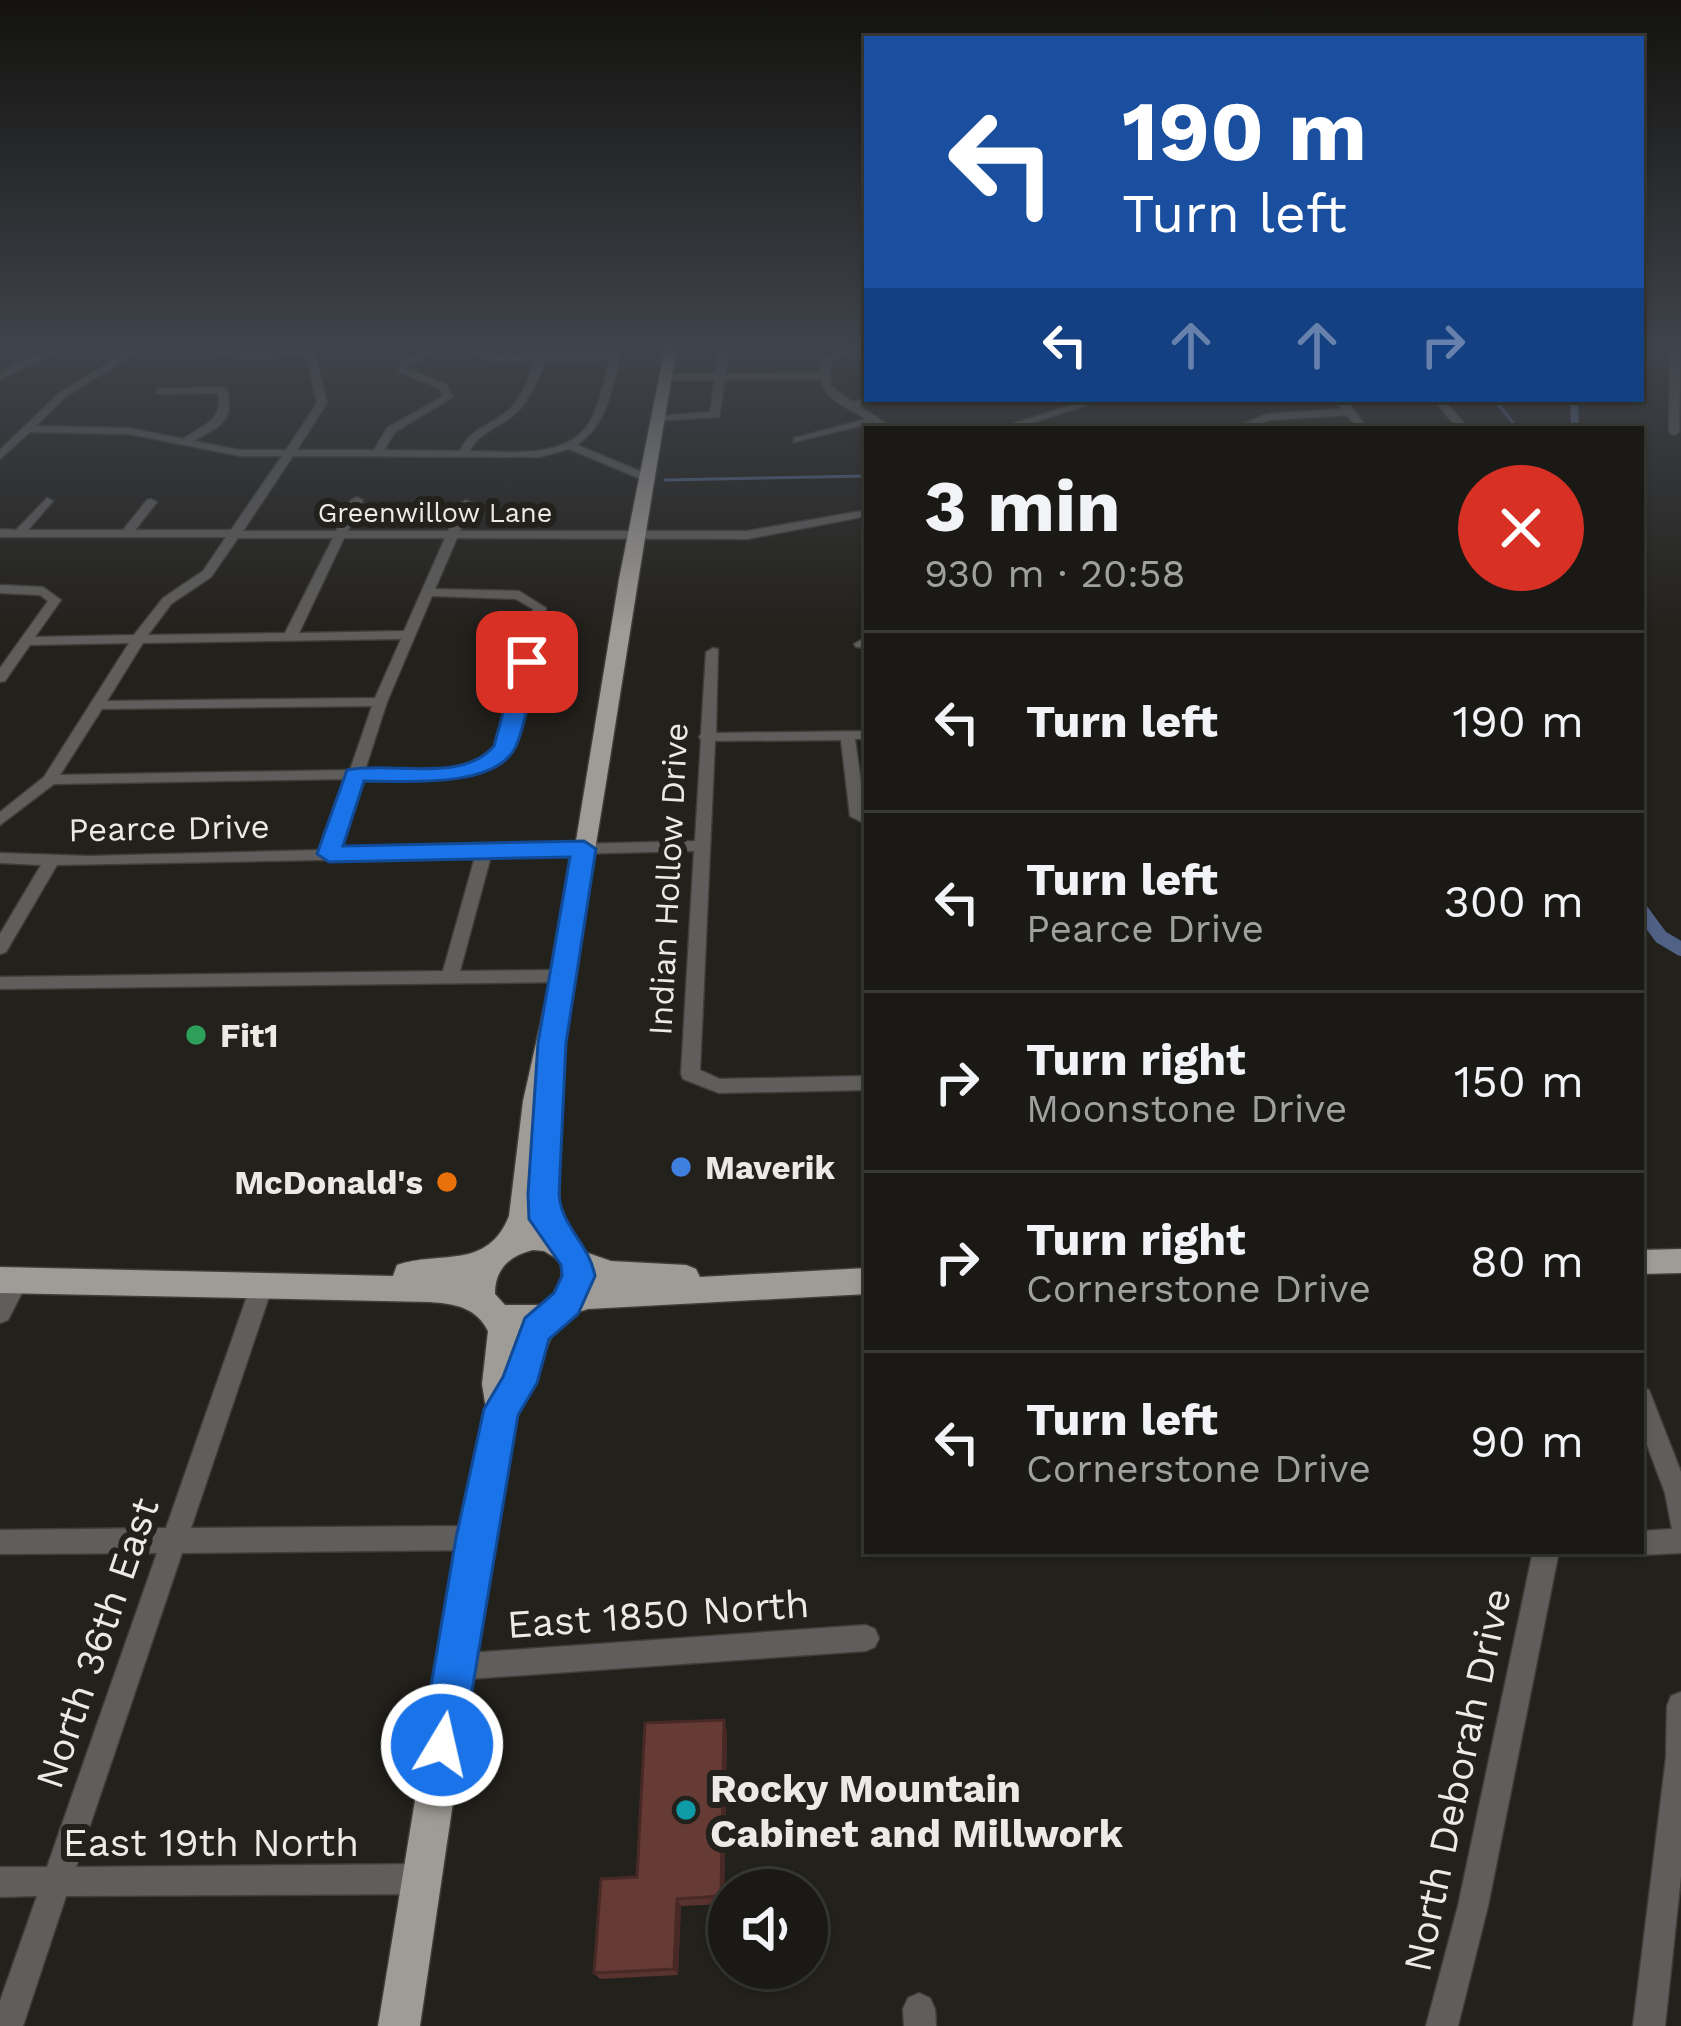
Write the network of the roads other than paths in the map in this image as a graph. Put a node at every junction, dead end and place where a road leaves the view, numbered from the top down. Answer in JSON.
{"nodes":[{"id":1,"x":127,"y":443,"type":"edge"},
{"id":2,"x":197,"y":443,"type":"edge"},
{"id":3,"x":296,"y":443,"type":"edge"},
{"id":4,"x":383,"y":443,"type":"edge"},
{"id":5,"x":469,"y":443,"type":"edge"},
{"id":6,"x":576,"y":443,"type":"edge"},
{"id":7,"x":652,"y":443,"type":"edge"},
{"id":8,"x":572,"y":446,"type":"junction"},
{"id":9,"x":116,"y":450,"type":"dead end"},
{"id":10,"x":288,"y":455,"type":"junction"},
{"id":11,"x":376,"y":455,"type":"junction"},
{"id":12,"x":464,"y":455,"type":"junction"},
{"id":13,"x":645,"y":477,"type":"junction"},
{"id":14,"x":357,"y":500,"type":"dead end"},
{"id":15,"x":47,"y":501,"type":"dead end"},
{"id":16,"x":151,"y":502,"type":"dead end"},
{"id":17,"x":466,"y":503,"type":"dead end"},
{"id":18,"x":864,"y":514,"type":"edge"},
{"id":19,"x":0,"y":533,"type":"edge"},
{"id":20,"x":19,"y":533,"type":"junction"},
{"id":21,"x":126,"y":534,"type":"junction"},
{"id":22,"x":231,"y":536,"type":"junction"},
{"id":23,"x":340,"y":536,"type":"junction"},
{"id":24,"x":448,"y":538,"type":"junction"},
{"id":25,"x":635,"y":538,"type":"junction"},
{"id":26,"x":0,"y":589,"type":"edge"},
{"id":27,"x":426,"y":592,"type":"junction"},
{"id":28,"x":409,"y":635,"type":"junction"},
{"id":29,"x":290,"y":637,"type":"junction"},
{"id":30,"x":139,"y":639,"type":"junction"},
{"id":31,"x":29,"y":641,"type":"junction"},
{"id":32,"x":713,"y":652,"type":"dead end"},
{"id":33,"x":0,"y":678,"type":"edge"},
{"id":34,"x":380,"y":702,"type":"junction"},
{"id":35,"x":97,"y":705,"type":"junction"},
{"id":36,"x":864,"y":735,"type":"edge"},
{"id":37,"x":706,"y":737,"type":"junction"},
{"id":38,"x":848,"y":738,"type":"junction"},
{"id":39,"x":355,"y":775,"type":"junction"},
{"id":40,"x":50,"y":780,"type":"junction"},
{"id":41,"x":864,"y":819,"type":"edge"},
{"id":42,"x":0,"y":820,"type":"edge"},
{"id":43,"x":699,"y":846,"type":"junction"},
{"id":44,"x":584,"y":849,"type":"junction"},
{"id":45,"x":484,"y":852,"type":"junction"},
{"id":46,"x":329,"y":854,"type":"junction"},
{"id":47,"x":0,"y":858,"type":"edge"},
{"id":48,"x":51,"y":861,"type":"junction"},
{"id":49,"x":0,"y":949,"type":"edge"},
{"id":50,"x":564,"y":976,"type":"junction"},
{"id":51,"x":450,"y":977,"type":"junction"},
{"id":52,"x":0,"y":983,"type":"edge"},
{"id":53,"x":552,"y":1043,"type":"junction"},
{"id":54,"x":864,"y":1083,"type":"edge"},
{"id":55,"x":498,"y":1252,"type":"junction"},
{"id":56,"x":572,"y":1255,"type":"junction"},
{"id":57,"x":1681,"y":1261,"type":"edge"},
{"id":58,"x":1644,"y":1262,"type":"edge"},
{"id":59,"x":8,"y":1281,"type":"edge"},
{"id":60,"x":864,"y":1281,"type":"edge"},
{"id":61,"x":748,"y":1284,"type":"junction"},
{"id":62,"x":274,"y":1285,"type":"junction"},
{"id":63,"x":559,"y":1309,"type":"junction"},
{"id":64,"x":491,"y":1311,"type":"junction"},
{"id":65,"x":0,"y":1313,"type":"edge"},
{"id":66,"x":1644,"y":1406,"type":"edge"},
{"id":67,"x":501,"y":1409,"type":"junction"},
{"id":68,"x":1681,"y":1522,"type":"edge"},
{"id":69,"x":475,"y":1538,"type":"junction"},
{"id":70,"x":173,"y":1540,"type":"junction"},
{"id":71,"x":1681,"y":1541,"type":"edge"},
{"id":72,"x":0,"y":1542,"type":"edge"},
{"id":73,"x":1644,"y":1543,"type":"edge"},
{"id":74,"x":1545,"y":1554,"type":"edge"},
{"id":75,"x":866,"y":1638,"type":"dead end"},
{"id":76,"x":454,"y":1667,"type":"junction"},
{"id":77,"x":1681,"y":1706,"type":"edge"},
{"id":78,"x":422,"y":1879,"type":"junction"},
{"id":79,"x":0,"y":1882,"type":"edge"},
{"id":80,"x":56,"y":1882,"type":"junction"},
{"id":81,"x":7,"y":2026,"type":"edge"},
{"id":82,"x":399,"y":2026,"type":"edge"},
{"id":83,"x":1442,"y":2026,"type":"edge"},
{"id":84,"x":1649,"y":2026,"type":"edge"}],
"edges":[{"from":1,"to":9,"type":"street"},
{"from":2,"to":10,"type":"street"},
{"from":3,"to":10,"type":"street"},
{"from":4,"to":11,"type":"street"},
{"from":5,"to":12,"type":"street"},
{"from":6,"to":8,"type":"street"},
{"from":7,"to":13,"type":"main road"},
{"from":8,"to":12,"type":"street"},
{"from":8,"to":13,"type":"street"},
{"from":10,"to":11,"type":"street"},
{"from":10,"to":22,"type":"street"},
{"from":11,"to":12,"type":"street"},
{"from":13,"to":25,"type":"main road"},
{"from":14,"to":23,"type":"street"},
{"from":15,"to":20,"type":"street"},
{"from":16,"to":21,"type":"street"},
{"from":17,"to":24,"type":"street"},
{"from":18,"to":25,"type":"street","name":"Greenwillow Lane"},
{"from":19,"to":20,"type":"street","name":"Greenwillow Lane"},
{"from":20,"to":21,"type":"street","name":"Greenwillow Lane"},
{"from":21,"to":22,"type":"street","name":"Greenwillow Lane"},
{"from":22,"to":23,"type":"street","name":"Greenwillow Lane"},
{"from":22,"to":30,"type":"street"},
{"from":23,"to":24,"type":"street","name":"Greenwillow Lane"},
{"from":23,"to":29,"type":"street"},
{"from":24,"to":25,"type":"street","name":"Greenwillow Lane"},
{"from":24,"to":27,"type":"street"},
{"from":25,"to":44,"type":"main road"},
{"from":26,"to":31,"type":"street"},
{"from":27,"to":28,"type":"street"},
{"from":27,"to":39,"type":"street"},
{"from":28,"to":29,"type":"street"},
{"from":28,"to":34,"type":"street"},
{"from":29,"to":30,"type":"street"},
{"from":30,"to":31,"type":"street"},
{"from":30,"to":35,"type":"street"},
{"from":31,"to":33,"type":"street"},
{"from":32,"to":37,"type":"street","name":"Indian Hollow Drive"},
{"from":34,"to":35,"type":"street"},
{"from":34,"to":39,"type":"street"},
{"from":35,"to":40,"type":"street"},
{"from":36,"to":38,"type":"street"},
{"from":37,"to":38,"type":"street"},
{"from":37,"to":43,"type":"street","name":"Indian Hollow Drive"},
{"from":38,"to":41,"type":"street"},
{"from":39,"to":40,"type":"street"},
{"from":39,"to":46,"type":"street"},
{"from":40,"to":42,"type":"street"},
{"from":43,"to":44,"type":"street","name":"Pearce Drive"},
{"from":43,"to":54,"type":"street","name":"Indian Hollow Drive"},
{"from":44,"to":45,"type":"street","name":"Pearce Drive"},
{"from":44,"to":50,"type":"main road"},
{"from":45,"to":46,"type":"street","name":"Pearce Drive"},
{"from":45,"to":51,"type":"street"},
{"from":46,"to":48,"type":"street","name":"Pearce Drive"},
{"from":47,"to":48,"type":"street","name":"Pearce Drive"},
{"from":48,"to":49,"type":"street"},
{"from":50,"to":51,"type":"street"},
{"from":50,"to":53,"type":"main road"},
{"from":51,"to":52,"type":"street"},
{"from":53,"to":55,"type":"main road"},
{"from":53,"to":56,"type":"main road"},
{"from":55,"to":56,"type":"main road"},
{"from":55,"to":62,"type":"main road"},
{"from":55,"to":64,"type":"main road"},
{"from":56,"to":61,"type":"main road"},
{"from":56,"to":63,"type":"main road"},
{"from":57,"to":58,"type":"main road"},
{"from":59,"to":62,"type":"main road"},
{"from":59,"to":65,"type":"street"},
{"from":60,"to":61,"type":"main road"},
{"from":61,"to":63,"type":"main road"},
{"from":62,"to":64,"type":"main road"},
{"from":62,"to":70,"type":"street","name":"North 36th East"},
{"from":63,"to":64,"type":"main road"},
{"from":63,"to":67,"type":"main road"},
{"from":64,"to":67,"type":"main road"},
{"from":66,"to":68,"type":"street"},
{"from":67,"to":69,"type":"main road"},
{"from":69,"to":70,"type":"street"},
{"from":69,"to":76,"type":"main road"},
{"from":70,"to":72,"type":"street"},
{"from":70,"to":80,"type":"street","name":"North 36th East"},
{"from":71,"to":73,"type":"street"},
{"from":74,"to":83,"type":"street","name":"North Deborah Drive"},
{"from":75,"to":76,"type":"street","name":"East 1850 North"},
{"from":76,"to":78,"type":"main road"},
{"from":77,"to":84,"type":"street"},
{"from":78,"to":80,"type":"street","name":"East 19th North"},
{"from":78,"to":82,"type":"main road"},
{"from":79,"to":80,"type":"street","name":"East 19th North"},
{"from":80,"to":81,"type":"street","name":"North 36th East"}]}
